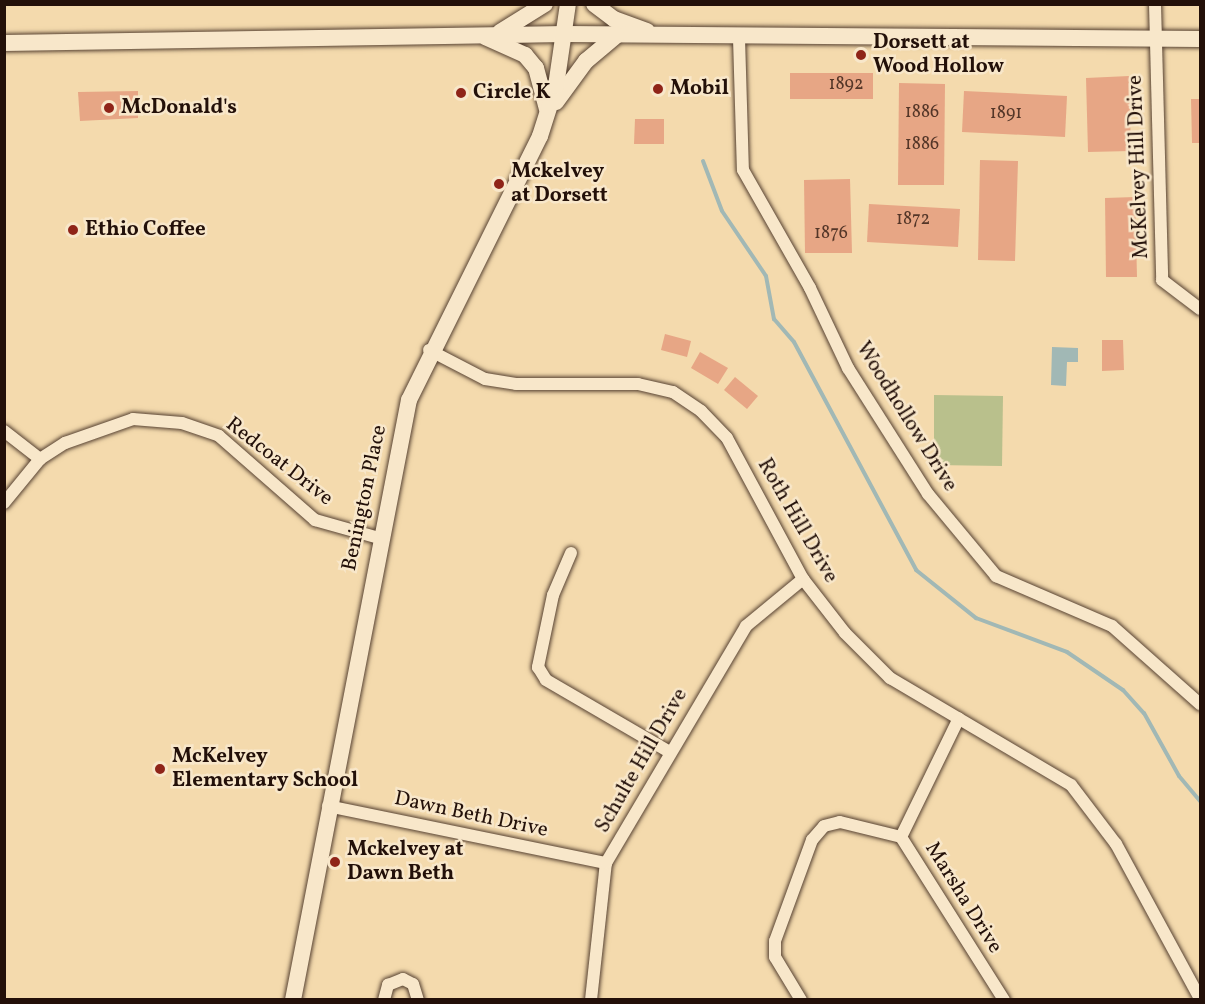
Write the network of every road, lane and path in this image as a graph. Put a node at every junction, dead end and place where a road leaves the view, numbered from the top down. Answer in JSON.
{"nodes":[{"id":1,"x":545,"y":4,"type":"edge"},
{"id":2,"x":568,"y":4,"type":"edge"},
{"id":3,"x":594,"y":4,"type":"edge"},
{"id":4,"x":1155,"y":4,"type":"edge"},
{"id":5,"x":565,"y":34,"type":"junction"},
{"id":6,"x":486,"y":35,"type":"junction"},
{"id":7,"x":617,"y":35,"type":"junction"},
{"id":8,"x":662,"y":36,"type":"junction"},
{"id":9,"x":739,"y":38,"type":"junction"},
{"id":10,"x":1155,"y":38,"type":"junction"},
{"id":11,"x":1200,"y":39,"type":"edge"},
{"id":12,"x":4,"y":43,"type":"edge"},
{"id":13,"x":548,"y":116,"type":"junction"},
{"id":14,"x":1200,"y":309,"type":"edge"},
{"id":15,"x":429,"y":350,"type":"junction"},
{"id":16,"x":4,"y":431,"type":"edge"},
{"id":17,"x":40,"y":459,"type":"junction"},
{"id":18,"x":4,"y":502,"type":"edge"},
{"id":19,"x":379,"y":538,"type":"junction"},
{"id":20,"x":571,"y":553,"type":"dead end"},
{"id":21,"x":803,"y":579,"type":"junction"},
{"id":22,"x":1200,"y":704,"type":"edge"},
{"id":23,"x":959,"y":718,"type":"junction"},
{"id":24,"x":668,"y":751,"type":"junction"},
{"id":25,"x":328,"y":806,"type":"junction"},
{"id":26,"x":901,"y":837,"type":"junction"},
{"id":27,"x":606,"y":863,"type":"junction"},
{"id":28,"x":293,"y":999,"type":"edge"},
{"id":29,"x":384,"y":999,"type":"edge"},
{"id":30,"x":418,"y":999,"type":"edge"},
{"id":31,"x":591,"y":999,"type":"edge"},
{"id":32,"x":801,"y":999,"type":"edge"},
{"id":33,"x":1004,"y":999,"type":"edge"},
{"id":34,"x":1200,"y":999,"type":"edge"}],
"edges":[{"from":1,"to":6,"type":"main road"},
{"from":2,"to":5,"type":"main road","name":"Benington Place"},
{"from":3,"to":8,"type":"main road"},
{"from":4,"to":10,"type":"street","name":"McKelvey Hill Drive"},
{"from":5,"to":6,"type":"main road"},
{"from":5,"to":7,"type":"main road"},
{"from":5,"to":13,"type":"main road","name":"Benington Place"},
{"from":6,"to":12,"type":"main road"},
{"from":6,"to":13,"type":"main road"},
{"from":7,"to":8,"type":"main road"},
{"from":7,"to":13,"type":"main road"},
{"from":8,"to":9,"type":"main road"},
{"from":9,"to":10,"type":"main road"},
{"from":9,"to":22,"type":"street","name":"Woodhollow Drive"},
{"from":10,"to":11,"type":"main road"},
{"from":10,"to":14,"type":"street","name":"McKelvey Hill Drive"},
{"from":13,"to":15,"type":"main road","name":"Benington Place"},
{"from":15,"to":19,"type":"main road","name":"Benington Place"},
{"from":15,"to":21,"type":"street","name":"Roth Hill Drive"},
{"from":16,"to":17,"type":"street"},
{"from":17,"to":18,"type":"street","name":"Redcoat Drive"},
{"from":17,"to":19,"type":"street","name":"Redcoat Drive"},
{"from":19,"to":25,"type":"main road","name":"Benington Place"},
{"from":20,"to":24,"type":"street"},
{"from":21,"to":23,"type":"street","name":"Roth Hill Drive"},
{"from":21,"to":24,"type":"street","name":"Schulte Hill Drive"},
{"from":23,"to":26,"type":"street","name":"Marsha Drive"},
{"from":23,"to":34,"type":"street","name":"Roth Hill Drive"},
{"from":24,"to":27,"type":"street","name":"Schulte Hill Drive"},
{"from":25,"to":27,"type":"street","name":"Dawn Beth Drive"},
{"from":25,"to":28,"type":"main road","name":"Benington Place"},
{"from":26,"to":32,"type":"street"},
{"from":26,"to":33,"type":"street","name":"Marsha Drive"},
{"from":27,"to":31,"type":"street","name":"Schulte Hill Drive"},
{"from":29,"to":30,"type":"street"}]}
